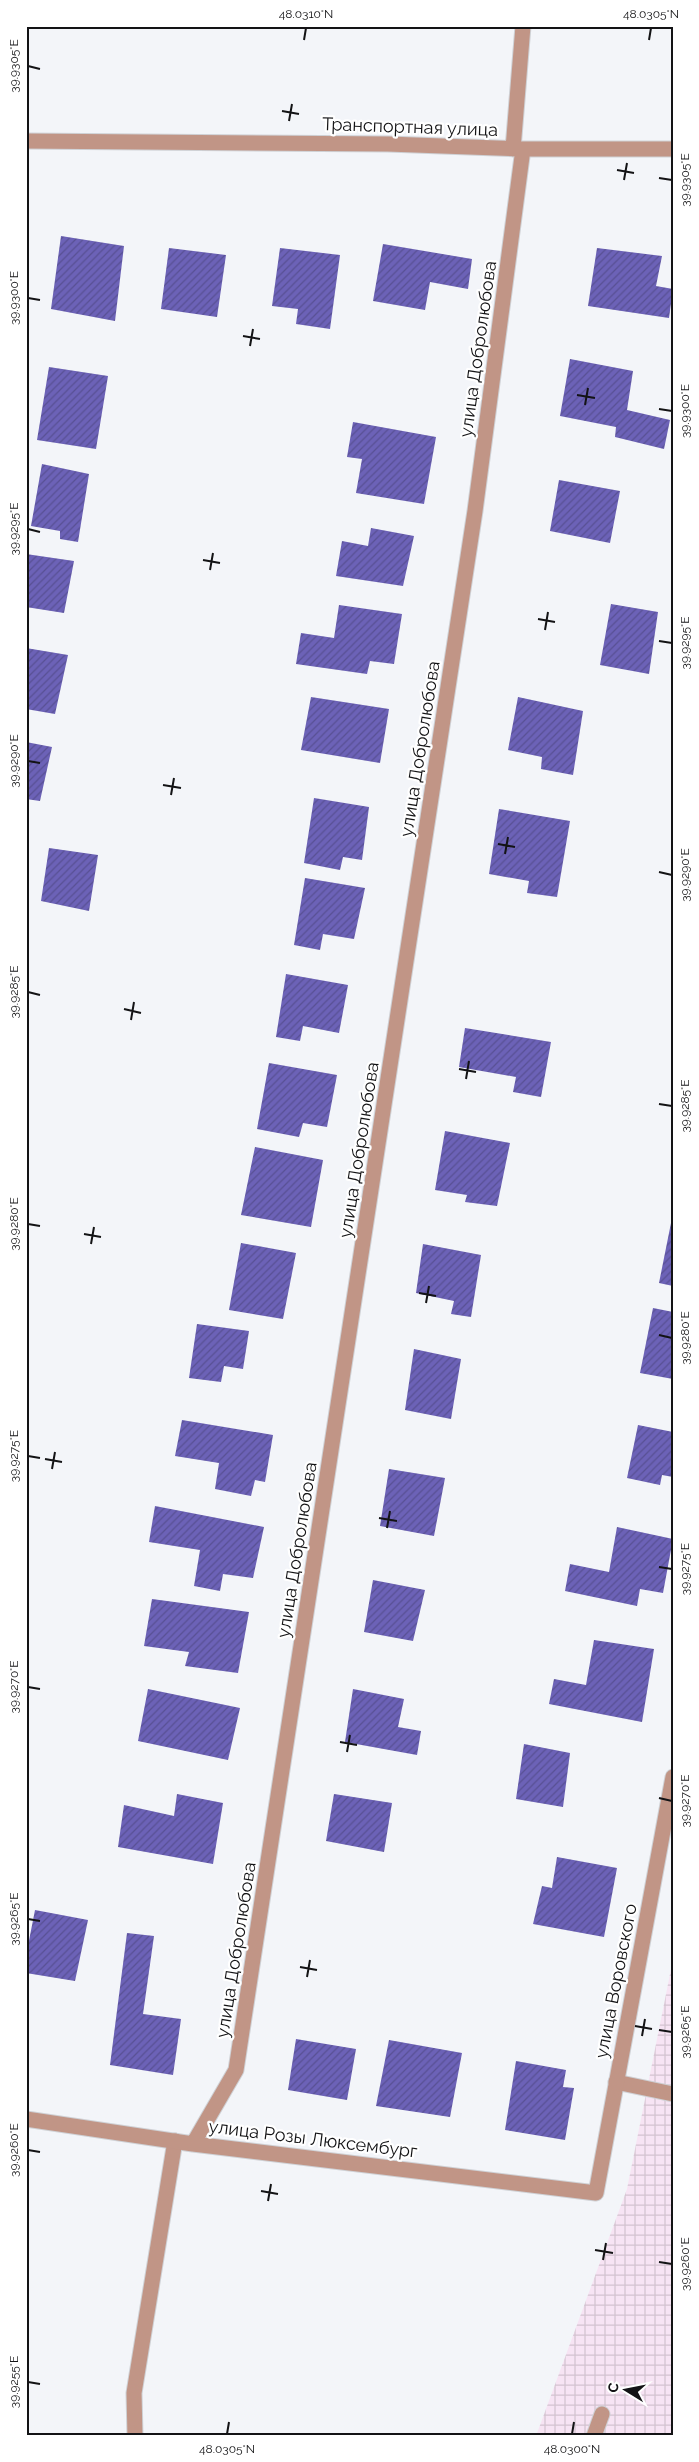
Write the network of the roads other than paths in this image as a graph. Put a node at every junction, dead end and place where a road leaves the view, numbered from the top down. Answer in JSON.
{"nodes":[{"id":1,"x":523,"y":26,"type":"edge"},
{"id":2,"x":26,"y":141,"type":"edge"},
{"id":3,"x":518,"y":149,"type":"junction"},
{"id":4,"x":673,"y":150,"type":"edge"},
{"id":5,"x":673,"y":1777,"type":"edge"},
{"id":6,"x":616,"y":2082,"type":"junction"},
{"id":7,"x":673,"y":2094,"type":"edge"},
{"id":8,"x":26,"y":2118,"type":"edge"},
{"id":9,"x":175,"y":2141,"type":"junction"},
{"id":10,"x":193,"y":2144,"type":"junction"},
{"id":11,"x":596,"y":2192,"type":"joint"},
{"id":12,"x":602,"y":2414,"type":"dead end"},
{"id":13,"x":136,"y":2436,"type":"edge"},
{"id":14,"x":594,"y":2436,"type":"edge"}],
"edges":[{"from":1,"to":3,"type":"street","name":"улица Добролюбова"},
{"from":2,"to":3,"type":"street","name":"Транспортная улица"},
{"from":3,"to":4,"type":"street","name":"Транспортная улица"},
{"from":3,"to":10,"type":"street","name":"улица Добролюбова"},
{"from":5,"to":6,"type":"street","name":"улица Воровского"},
{"from":6,"to":7,"type":"street"},
{"from":6,"to":11,"type":"street","name":"улица Воровского"},
{"from":8,"to":9,"type":"street","name":"улица Розы Люксембург"},
{"from":9,"to":10,"type":"street","name":"улица Розы Люксембург"},
{"from":9,"to":13,"type":"street"},
{"from":10,"to":11,"type":"street","name":"улица Розы Люксембург"},
{"from":12,"to":14,"type":"street"}]}
